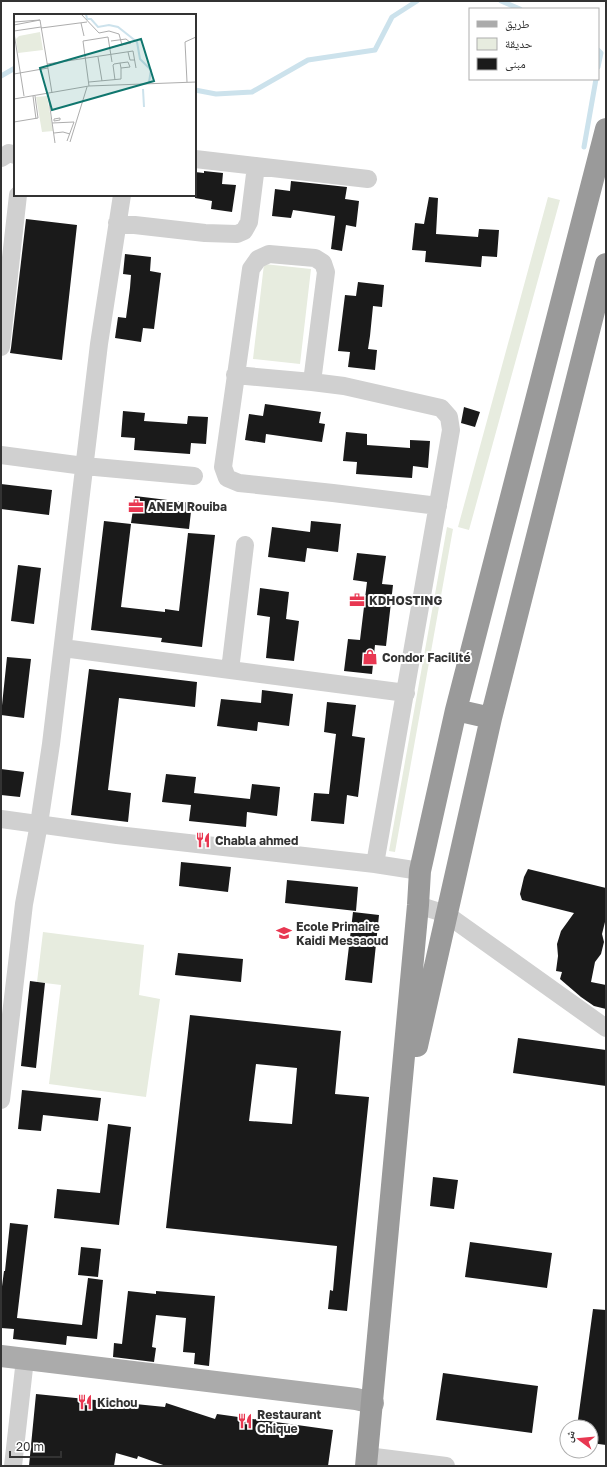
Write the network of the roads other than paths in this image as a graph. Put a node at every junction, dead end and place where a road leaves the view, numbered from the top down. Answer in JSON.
{"nodes":[{"id":1,"x":606,"y":129,"type":"edge"},
{"id":2,"x":14,"y":155,"type":"edge"},
{"id":3,"x":1,"y":158,"type":"edge"},
{"id":4,"x":196,"y":159,"type":"edge"},
{"id":5,"x":256,"y":166,"type":"junction"},
{"id":6,"x":368,"y":179,"type":"dead end"},
{"id":7,"x":18,"y":196,"type":"edge"},
{"id":8,"x":122,"y":196,"type":"edge"},
{"id":9,"x":117,"y":223,"type":"junction"},
{"id":10,"x":606,"y":264,"type":"edge"},
{"id":11,"x":4,"y":287,"type":"edge"},
{"id":12,"x":1,"y":347,"type":"edge"},
{"id":13,"x":235,"y":375,"type":"junction"},
{"id":14,"x":312,"y":382,"type":"junction"},
{"id":15,"x":1,"y":455,"type":"edge"},
{"id":16,"x":84,"y":466,"type":"junction"},
{"id":17,"x":194,"y":476,"type":"dead end"},
{"id":18,"x":438,"y":506,"type":"junction"},
{"id":19,"x":245,"y":545,"type":"dead end"},
{"id":20,"x":63,"y":648,"type":"junction"},
{"id":21,"x":230,"y":670,"type":"junction"},
{"id":22,"x":406,"y":693,"type":"junction"},
{"id":23,"x":456,"y":710,"type":"junction"},
{"id":24,"x":491,"y":718,"type":"junction"},
{"id":25,"x":1,"y":819,"type":"edge"},
{"id":26,"x":39,"y":824,"type":"junction"},
{"id":27,"x":375,"y":864,"type":"junction"},
{"id":28,"x":420,"y":871,"type":"junction"},
{"id":29,"x":418,"y":905,"type":"junction"},
{"id":30,"x":446,"y":914,"type":"junction"},
{"id":31,"x":606,"y":1028,"type":"edge"},
{"id":32,"x":1,"y":1100,"type":"edge"},
{"id":33,"x":397,"y":1131,"type":"junction"},
{"id":34,"x":1,"y":1356,"type":"edge"},
{"id":35,"x":25,"y":1359,"type":"junction"},
{"id":36,"x":373,"y":1403,"type":"junction"},
{"id":37,"x":367,"y":1461,"type":"edge"},
{"id":38,"x":13,"y":1466,"type":"edge"},
{"id":39,"x":446,"y":1466,"type":"edge"}],
"edges":[{"from":1,"to":23,"type":"highway"},
{"from":2,"to":3,"type":"street"},
{"from":4,"to":5,"type":"street"},
{"from":5,"to":6,"type":"street"},
{"from":5,"to":9,"type":"street"},
{"from":7,"to":11,"type":"street"},
{"from":8,"to":9,"type":"street"},
{"from":9,"to":16,"type":"street"},
{"from":10,"to":24,"type":"highway"},
{"from":11,"to":12,"type":"street"},
{"from":13,"to":14,"type":"street"},
{"from":13,"to":14,"type":"street"},
{"from":13,"to":18,"type":"street"},
{"from":14,"to":18,"type":"street"},
{"from":15,"to":16,"type":"street"},
{"from":16,"to":17,"type":"street"},
{"from":16,"to":20,"type":"street"},
{"from":18,"to":22,"type":"street"},
{"from":19,"to":21,"type":"street"},
{"from":20,"to":21,"type":"street"},
{"from":20,"to":26,"type":"street"},
{"from":21,"to":22,"type":"street"},
{"from":22,"to":27,"type":"street"},
{"from":23,"to":24,"type":"highway"},
{"from":23,"to":28,"type":"highway"},
{"from":24,"to":30,"type":"highway"},
{"from":25,"to":26,"type":"street"},
{"from":26,"to":27,"type":"street"},
{"from":26,"to":32,"type":"street"},
{"from":27,"to":28,"type":"street"},
{"from":28,"to":29,"type":"highway"},
{"from":29,"to":30,"type":"street"},
{"from":29,"to":33,"type":"highway"},
{"from":30,"to":31,"type":"street"},
{"from":30,"to":33,"type":"highway"},
{"from":33,"to":36,"type":"highway"},
{"from":34,"to":35,"type":"main road"},
{"from":35,"to":36,"type":"main road"},
{"from":35,"to":38,"type":"street"},
{"from":36,"to":37,"type":"highway"},
{"from":37,"to":39,"type":"street"}]}
